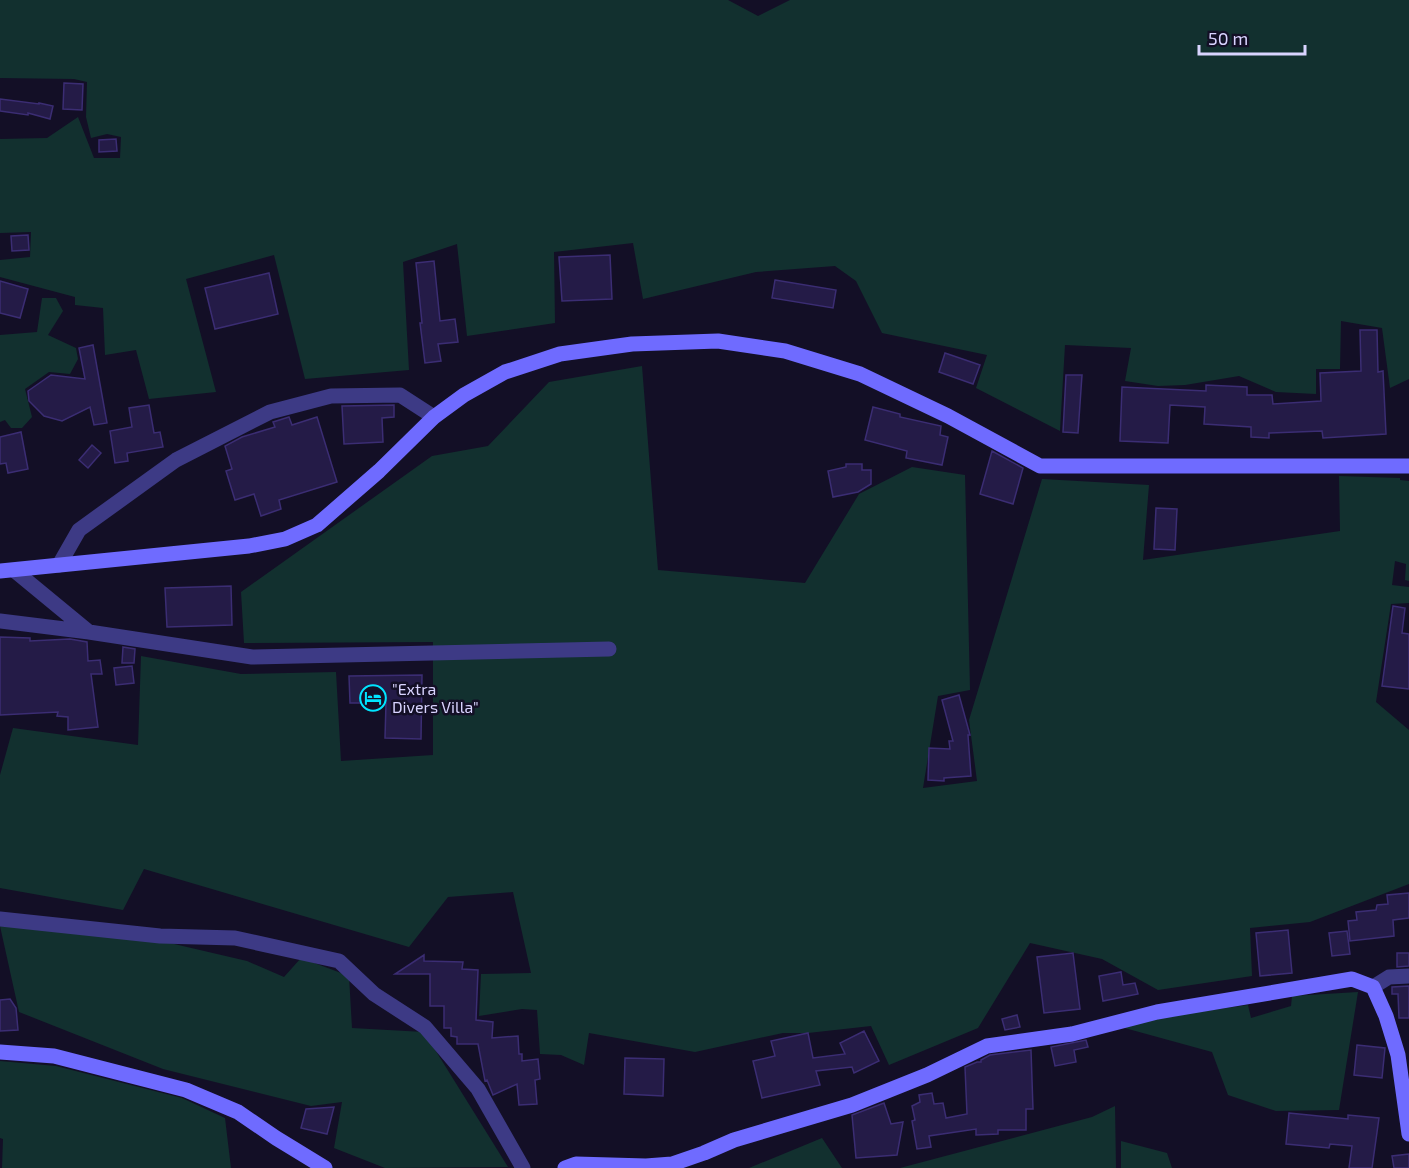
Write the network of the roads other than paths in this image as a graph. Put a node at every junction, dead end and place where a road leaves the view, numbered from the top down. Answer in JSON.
{"nodes":[{"id":1,"x":434,"y":417,"type":"junction"},
{"id":2,"x":1409,"y":466,"type":"edge"},
{"id":3,"x":59,"y":565,"type":"junction"},
{"id":4,"x":7,"y":571,"type":"edge"},
{"id":5,"x":0,"y":621,"type":"edge"},
{"id":6,"x":89,"y":632,"type":"junction"},
{"id":7,"x":609,"y":649,"type":"dead end"},
{"id":8,"x":0,"y":919,"type":"edge"},
{"id":9,"x":1409,"y":976,"type":"edge"},
{"id":10,"x":1373,"y":987,"type":"junction"},
{"id":11,"x":0,"y":1052,"type":"edge"},
{"id":12,"x":1409,"y":1134,"type":"edge"},
{"id":13,"x":674,"y":1166,"type":"edge"},
{"id":14,"x":325,"y":1168,"type":"edge"},
{"id":15,"x":523,"y":1168,"type":"edge"},
{"id":16,"x":565,"y":1168,"type":"edge"}],
"edges":[{"from":1,"to":2,"type":"main road"},
{"from":1,"to":3,"type":"main road"},
{"from":1,"to":3,"type":"street"},
{"from":3,"to":4,"type":"main road"},
{"from":4,"to":6,"type":"street"},
{"from":5,"to":6,"type":"street"},
{"from":6,"to":7,"type":"street"},
{"from":8,"to":15,"type":"street"},
{"from":9,"to":10,"type":"street"},
{"from":10,"to":12,"type":"main road"},
{"from":10,"to":13,"type":"main road"},
{"from":11,"to":14,"type":"main road"},
{"from":13,"to":16,"type":"main road"}]}
